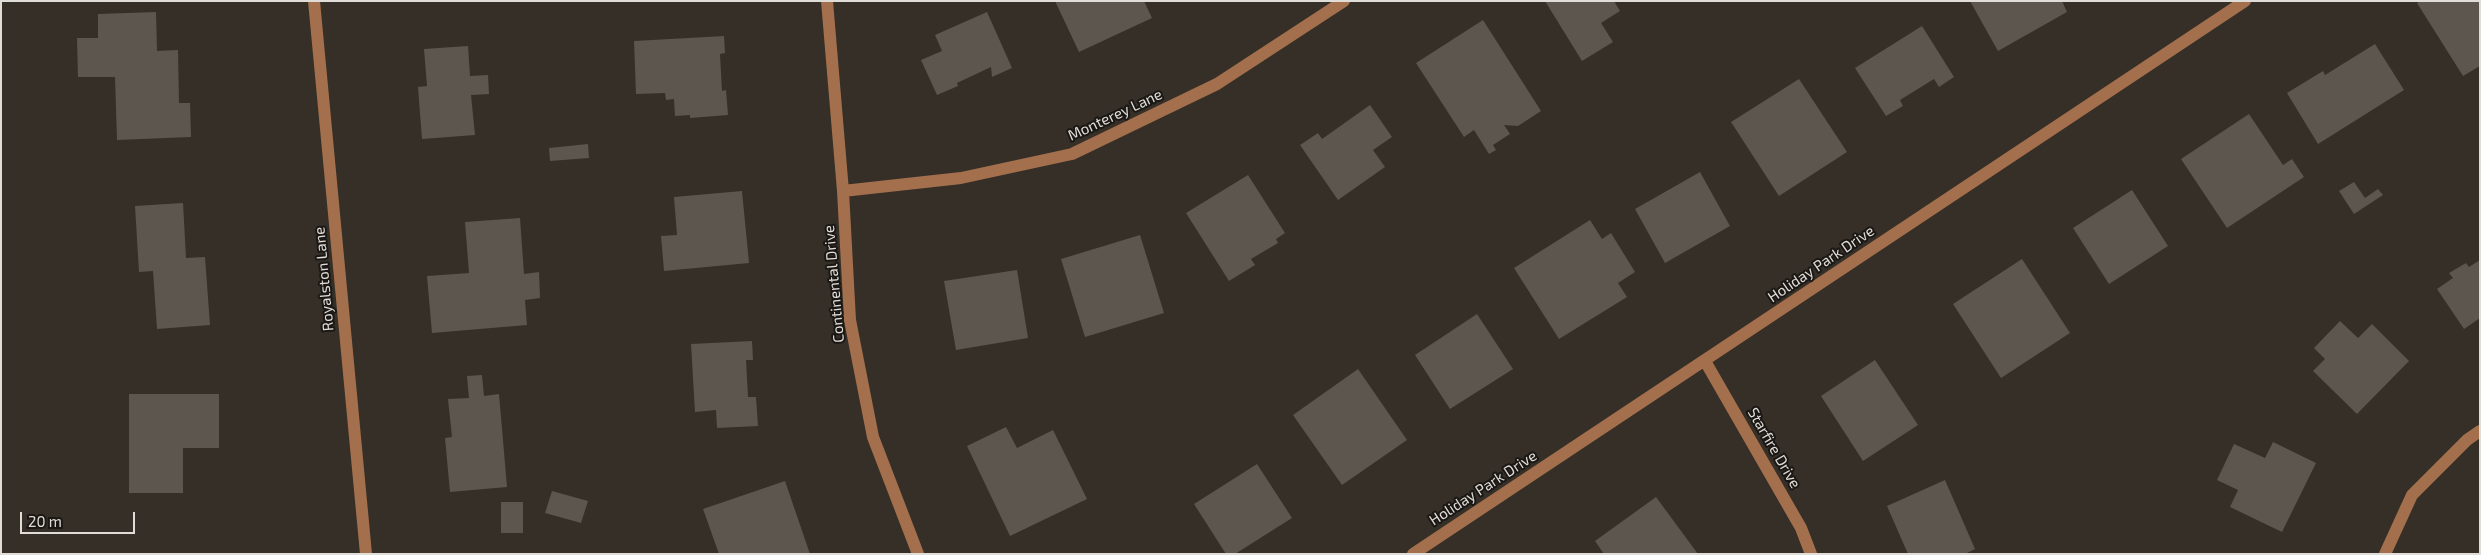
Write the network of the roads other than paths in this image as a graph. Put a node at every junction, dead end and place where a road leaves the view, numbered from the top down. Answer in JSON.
{"nodes":[{"id":1,"x":314,"y":1,"type":"edge"},
{"id":2,"x":827,"y":1,"type":"edge"},
{"id":3,"x":1344,"y":1,"type":"edge"},
{"id":4,"x":2245,"y":1,"type":"edge"},
{"id":5,"x":843,"y":191,"type":"junction"},
{"id":6,"x":1705,"y":361,"type":"junction"},
{"id":7,"x":2480,"y":431,"type":"edge"},
{"id":8,"x":366,"y":554,"type":"edge"},
{"id":9,"x":918,"y":554,"type":"edge"},
{"id":10,"x":1413,"y":554,"type":"edge"},
{"id":11,"x":1811,"y":554,"type":"edge"},
{"id":12,"x":2385,"y":554,"type":"edge"}],
"edges":[{"from":1,"to":8,"type":"street","name":"Royalston Lane"},
{"from":2,"to":5,"type":"street","name":"Continental Drive"},
{"from":3,"to":5,"type":"street","name":"Monterey Lane"},
{"from":4,"to":6,"type":"street","name":"Holiday Park Drive"},
{"from":5,"to":9,"type":"street","name":"Continental Drive"},
{"from":6,"to":10,"type":"street","name":"Holiday Park Drive"},
{"from":6,"to":11,"type":"street","name":"Starfire Drive"},
{"from":7,"to":12,"type":"street"}]}
